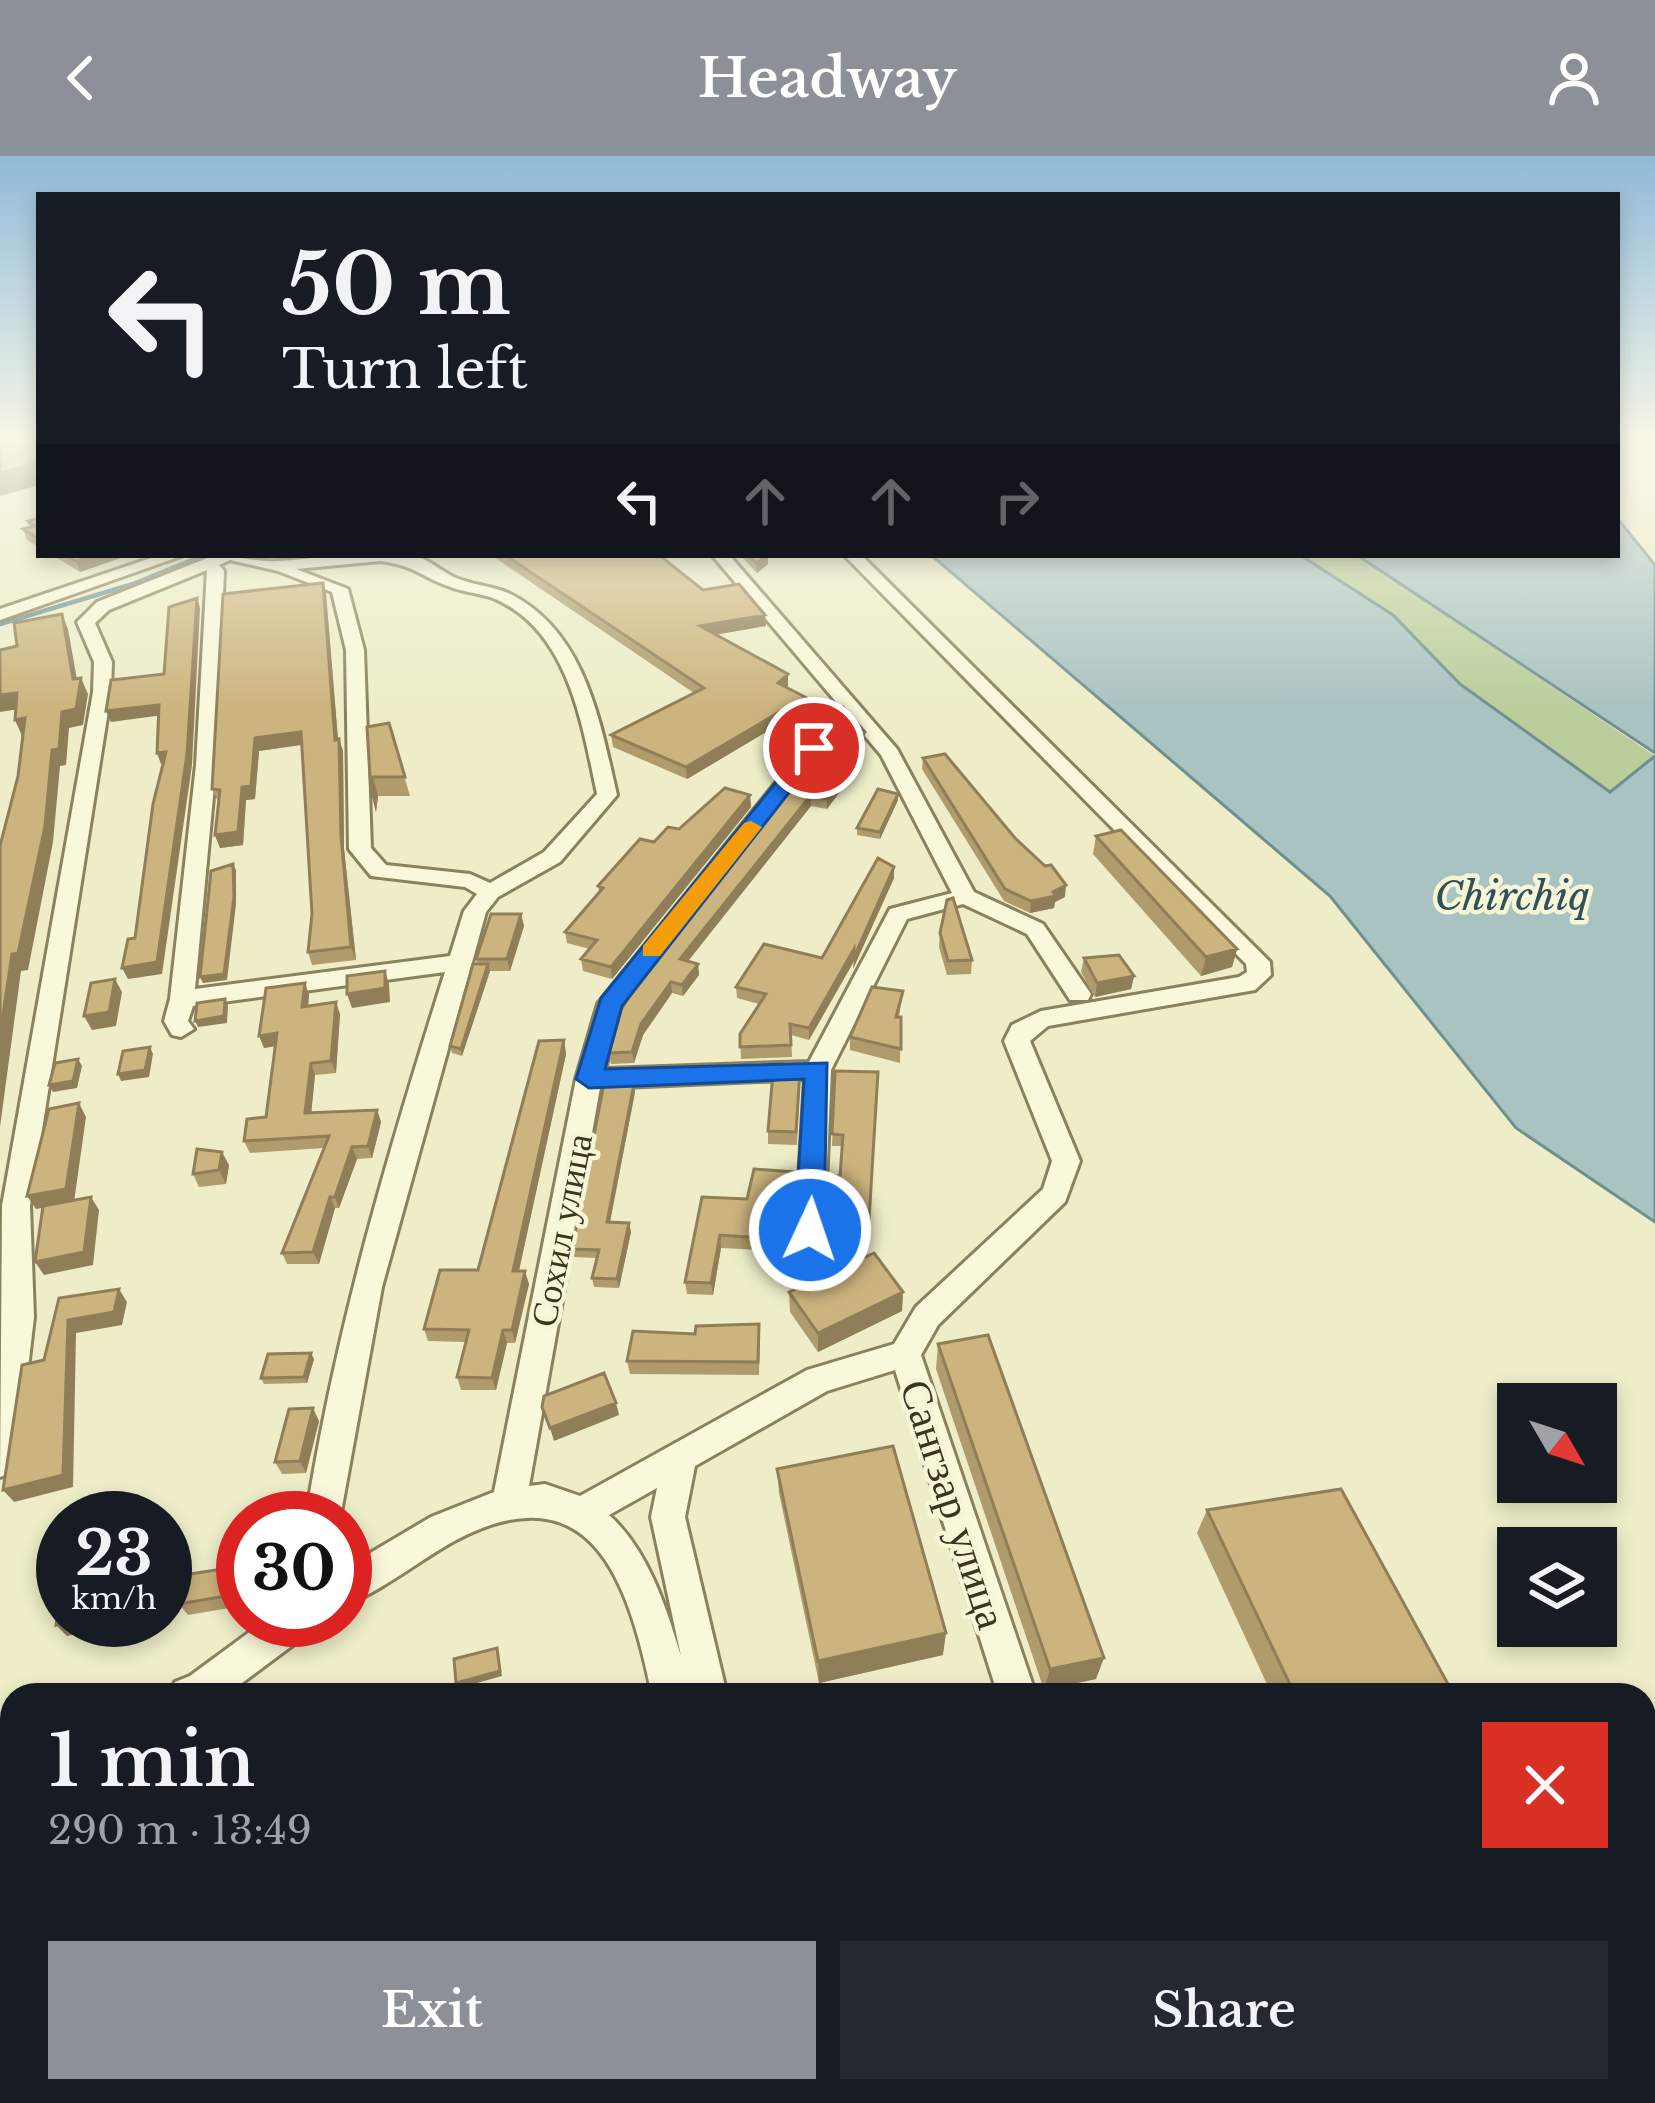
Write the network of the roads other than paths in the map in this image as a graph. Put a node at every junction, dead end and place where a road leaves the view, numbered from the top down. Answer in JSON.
{"nodes":[{"id":1,"x":167,"y":558,"type":"edge"},
{"id":2,"x":360,"y":558,"type":"edge"},
{"id":3,"x":394,"y":558,"type":"edge"},
{"id":4,"x":723,"y":558,"type":"edge"},
{"id":5,"x":855,"y":558,"type":"edge"},
{"id":6,"x":224,"y":559,"type":"edge"},
{"id":7,"x":270,"y":567,"type":"junction"},
{"id":8,"x":0,"y":616,"type":"edge"},
{"id":9,"x":814,"y":748,"type":"edge"},
{"id":10,"x":965,"y":896,"type":"junction"},
{"id":11,"x":483,"y":901,"type":"junction"},
{"id":12,"x":460,"y":962,"type":"junction"},
{"id":13,"x":1079,"y":994,"type":"dead end"},
{"id":14,"x":182,"y":999,"type":"junction"},
{"id":15,"x":181,"y":1029,"type":"dead end"},
{"id":16,"x":818,"y":1070,"type":"junction"},
{"id":17,"x":589,"y":1079,"type":"junction"},
{"id":18,"x":810,"y":1230,"type":"dead end"},
{"id":19,"x":904,"y":1354,"type":"junction"},
{"id":20,"x":4,"y":1407,"type":"edge"},
{"id":21,"x":680,"y":1459,"type":"junction"},
{"id":22,"x":0,"y":1462,"type":"edge"},
{"id":23,"x":327,"y":1491,"type":"edge"},
{"id":24,"x":509,"y":1502,"type":"junction"},
{"id":25,"x":581,"y":1513,"type":"junction"},
{"id":26,"x":372,"y":1572,"type":"edge"},
{"id":27,"x":259,"y":1647,"type":"edge"},
{"id":28,"x":210,"y":1683,"type":"edge"},
{"id":29,"x":668,"y":1683,"type":"edge"},
{"id":30,"x":705,"y":1683,"type":"edge"},
{"id":31,"x":1013,"y":1683,"type":"edge"}],
"edges":[{"from":1,"to":8,"type":"street"},
{"from":2,"to":7,"type":"street"},
{"from":3,"to":11,"type":"street"},
{"from":4,"to":10,"type":"street"},
{"from":5,"to":19,"type":"street","name":"Сангзар улица"},
{"from":6,"to":7,"type":"street"},
{"from":6,"to":14,"type":"street"},
{"from":6,"to":20,"type":"street"},
{"from":7,"to":11,"type":"street"},
{"from":9,"to":17,"type":"street","name":"Сохил улица"},
{"from":10,"to":13,"type":"street"},
{"from":10,"to":16,"type":"street"},
{"from":11,"to":12,"type":"street"},
{"from":12,"to":14,"type":"street"},
{"from":12,"to":23,"type":"street"},
{"from":14,"to":15,"type":"street"},
{"from":16,"to":17,"type":"street"},
{"from":16,"to":18,"type":"street"},
{"from":17,"to":24,"type":"street","name":"Сохил улица"},
{"from":19,"to":21,"type":"street"},
{"from":19,"to":31,"type":"street","name":"Сангзар улица"},
{"from":20,"to":22,"type":"street"},
{"from":21,"to":25,"type":"street"},
{"from":21,"to":30,"type":"street"},
{"from":24,"to":25,"type":"street"},
{"from":24,"to":26,"type":"street"},
{"from":25,"to":29,"type":"street"},
{"from":27,"to":28,"type":"street"}]}
